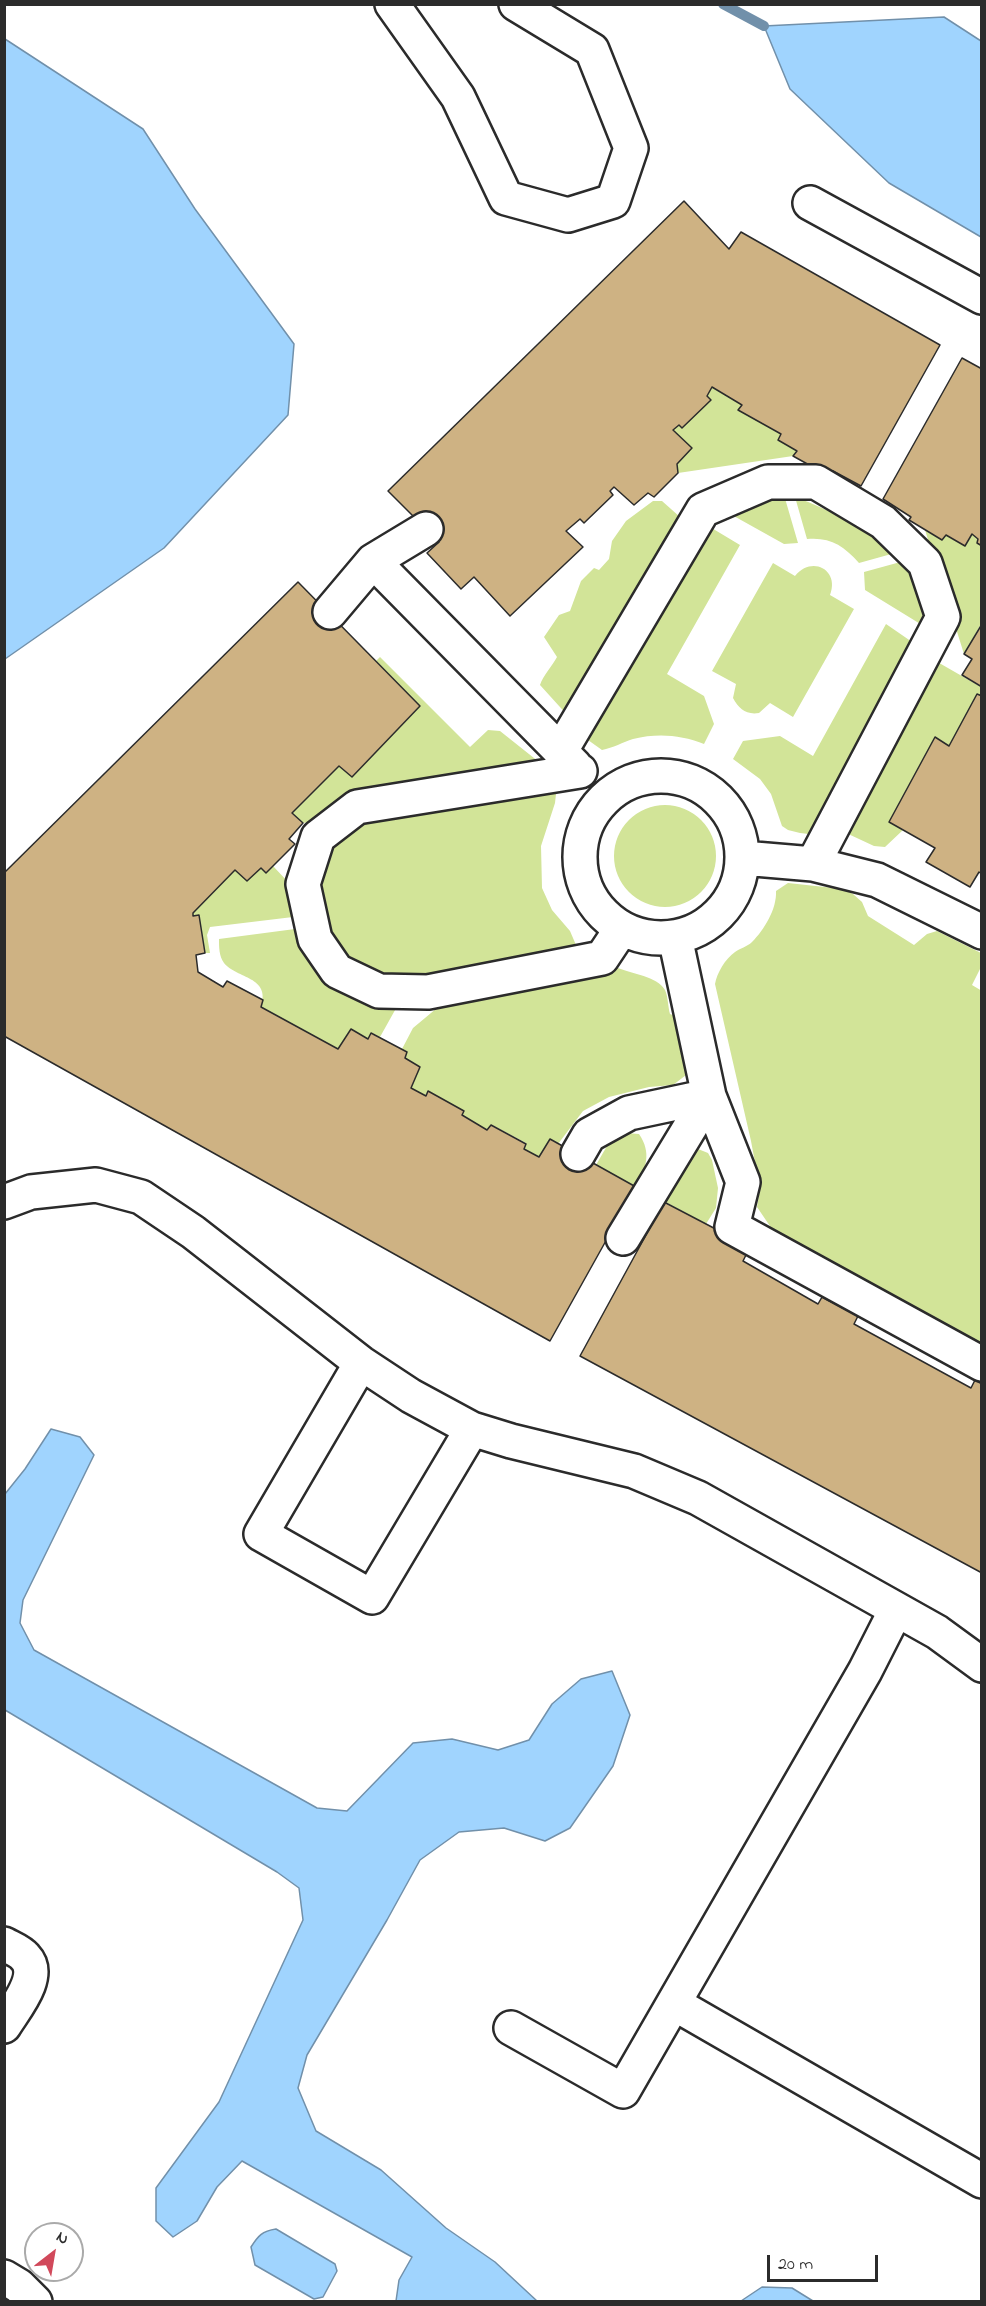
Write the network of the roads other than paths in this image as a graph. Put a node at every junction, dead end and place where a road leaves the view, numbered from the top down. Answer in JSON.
{"nodes":[{"id":1,"x":392,"y":4,"type":"edge"},
{"id":2,"x":516,"y":4,"type":"edge"},
{"id":3,"x":810,"y":203,"type":"dead end"},
{"id":4,"x":981,"y":297,"type":"edge"},
{"id":5,"x":426,"y":529,"type":"dead end"},
{"id":6,"x":373,"y":561,"type":"junction"},
{"id":7,"x":330,"y":612,"type":"dead end"},
{"id":8,"x":570,"y":761,"type":"junction"},
{"id":9,"x":603,"y":799,"type":"junction"},
{"id":10,"x":743,"y":858,"type":"junction"},
{"id":11,"x":813,"y":864,"type":"junction"},
{"id":12,"x":979,"y":924,"type":"edge"},
{"id":13,"x":622,"y":928,"type":"junction"},
{"id":14,"x":675,"y":937,"type":"junction"},
{"id":15,"x":709,"y":1096,"type":"junction"},
{"id":16,"x":578,"y":1154,"type":"dead end"},
{"id":17,"x":4,"y":1202,"type":"edge"},
{"id":18,"x":623,"y":1238,"type":"dead end"},
{"id":19,"x":361,"y":1363,"type":"junction"},
{"id":20,"x":981,"y":1364,"type":"edge"},
{"id":21,"x":472,"y":1429,"type":"junction"},
{"id":22,"x":896,"y":1610,"type":"junction"},
{"id":23,"x":981,"y":1665,"type":"edge"},
{"id":24,"x":4,"y":1944,"type":"edge"},
{"id":25,"x":675,"y":2004,"type":"junction"},
{"id":26,"x":4,"y":2026,"type":"edge"},
{"id":27,"x":511,"y":2028,"type":"dead end"},
{"id":28,"x":981,"y":2181,"type":"edge"},
{"id":29,"x":4,"y":2277,"type":"edge"},
{"id":30,"x":35,"y":2301,"type":"edge"}],
"edges":[{"from":1,"to":2,"type":"street"},
{"from":3,"to":4,"type":"street"},
{"from":5,"to":6,"type":"street"},
{"from":6,"to":7,"type":"street"},
{"from":6,"to":8,"type":"street"},
{"from":8,"to":9,"type":"street"},
{"from":8,"to":11,"type":"street"},
{"from":8,"to":13,"type":"street"},
{"from":9,"to":10,"type":"street"},
{"from":9,"to":13,"type":"street"},
{"from":10,"to":11,"type":"street"},
{"from":10,"to":14,"type":"street"},
{"from":11,"to":12,"type":"street"},
{"from":13,"to":14,"type":"street"},
{"from":14,"to":15,"type":"street"},
{"from":15,"to":16,"type":"street"},
{"from":15,"to":18,"type":"street"},
{"from":15,"to":20,"type":"street"},
{"from":17,"to":19,"type":"street"},
{"from":19,"to":21,"type":"street"},
{"from":19,"to":21,"type":"street"},
{"from":21,"to":22,"type":"street"},
{"from":22,"to":23,"type":"street"},
{"from":22,"to":25,"type":"street"},
{"from":24,"to":26,"type":"street"},
{"from":25,"to":27,"type":"street"},
{"from":25,"to":28,"type":"street"},
{"from":29,"to":30,"type":"street"}]}
